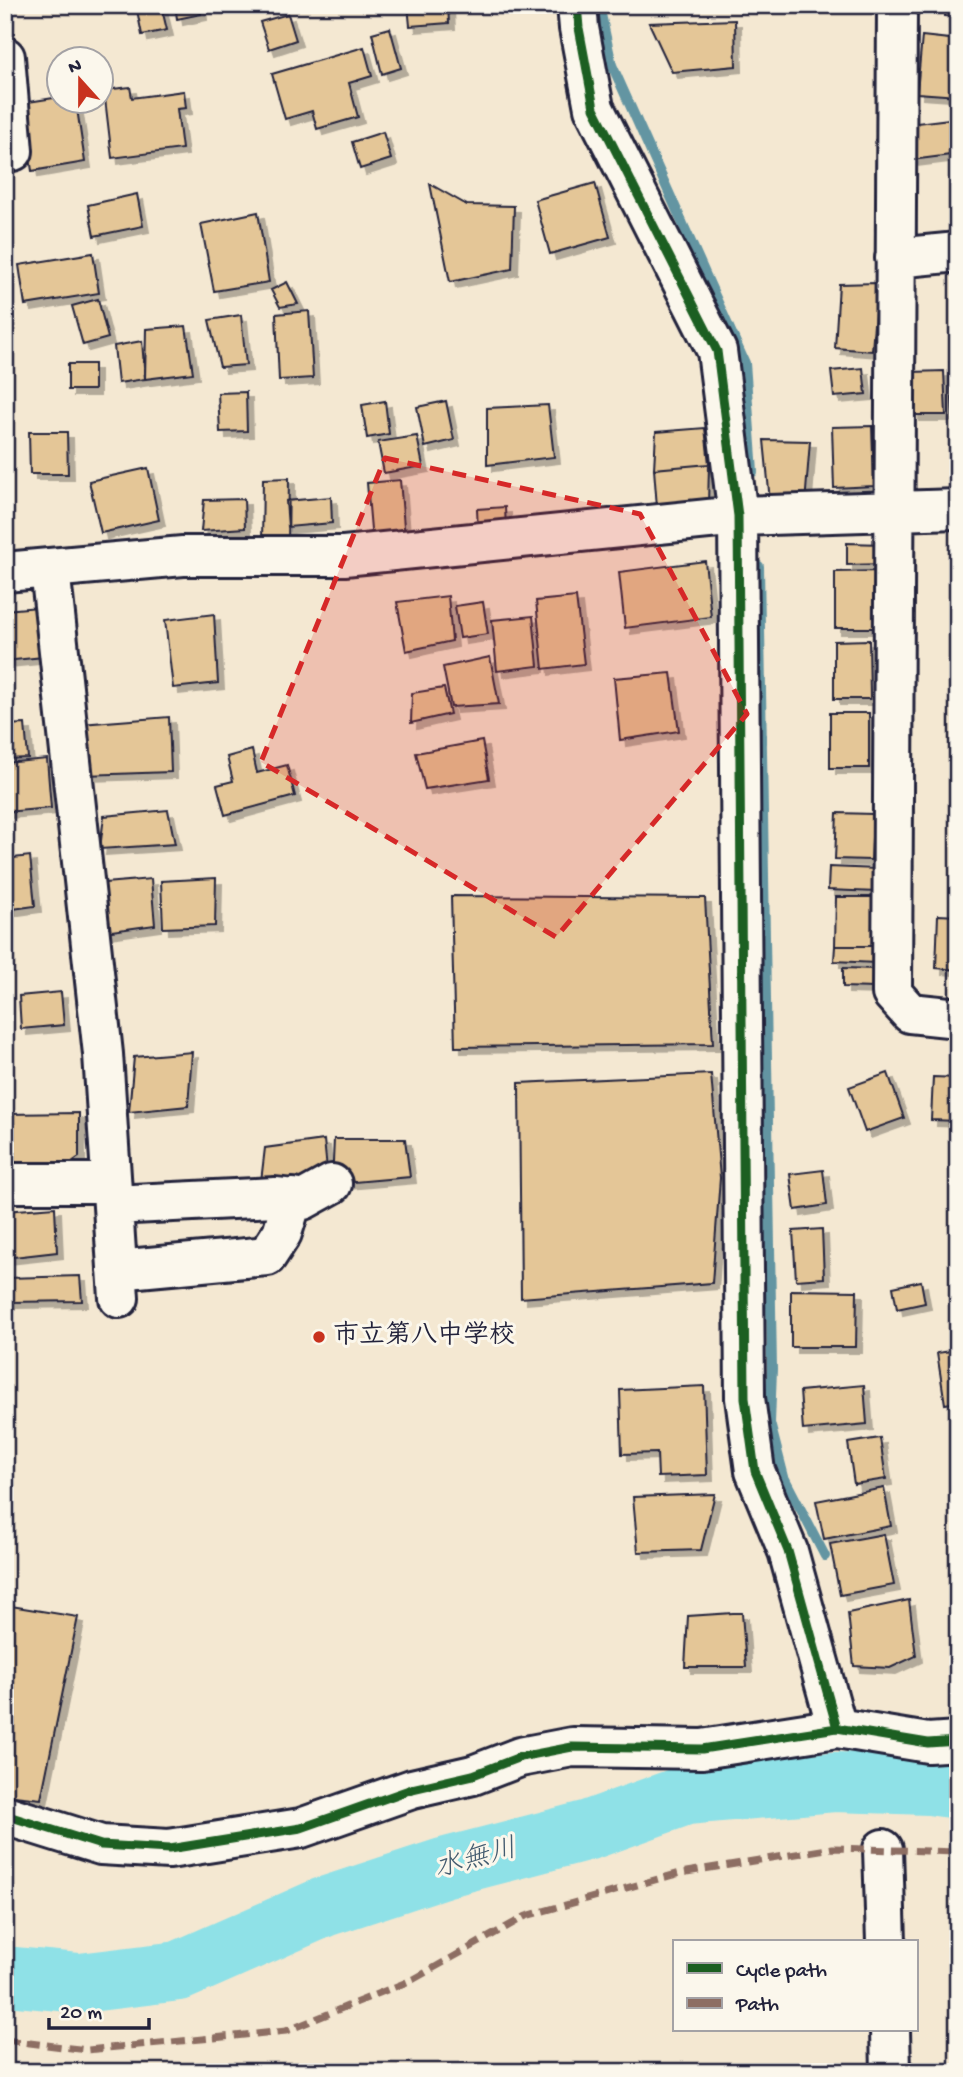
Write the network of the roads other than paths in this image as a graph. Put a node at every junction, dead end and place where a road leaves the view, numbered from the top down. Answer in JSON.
{"nodes":[{"id":1,"x":577,"y":5,"type":"edge"},
{"id":2,"x":897,"y":5,"type":"edge"},
{"id":3,"x":5,"y":57,"type":"edge"},
{"id":4,"x":13,"y":151,"type":"dead end"},
{"id":5,"x":958,"y":252,"type":"edge"},
{"id":6,"x":895,"y":258,"type":"junction"},
{"id":7,"x":958,"y":509,"type":"edge"},
{"id":8,"x":896,"y":512,"type":"junction"},
{"id":9,"x":737,"y":516,"type":"junction"},
{"id":10,"x":50,"y":569,"type":"junction"},
{"id":11,"x":5,"y":572,"type":"edge"},
{"id":12,"x":958,"y":1018,"type":"edge"},
{"id":13,"x":5,"y":1183,"type":"edge"},
{"id":14,"x":332,"y":1184,"type":"dead end"},
{"id":15,"x":112,"y":1194,"type":"junction"},
{"id":16,"x":293,"y":1198,"type":"junction"},
{"id":17,"x":837,"y":1728,"type":"junction"},
{"id":18,"x":958,"y":1741,"type":"edge"},
{"id":19,"x":5,"y":1815,"type":"edge"},
{"id":20,"x":883,"y":1849,"type":"dead end"},
{"id":21,"x":886,"y":1940,"type":"edge"},
{"id":22,"x":890,"y":2032,"type":"edge"},
{"id":23,"x":891,"y":2072,"type":"edge"}],
"edges":[{"from":1,"to":9,"type":"street"},
{"from":2,"to":6,"type":"street"},
{"from":3,"to":4,"type":"street"},
{"from":5,"to":6,"type":"street"},
{"from":6,"to":8,"type":"street"},
{"from":7,"to":8,"type":"street"},
{"from":8,"to":9,"type":"street"},
{"from":8,"to":12,"type":"street"},
{"from":9,"to":10,"type":"street"},
{"from":9,"to":17,"type":"street"},
{"from":10,"to":11,"type":"street"},
{"from":10,"to":15,"type":"street"},
{"from":13,"to":15,"type":"street"},
{"from":14,"to":16,"type":"street"},
{"from":15,"to":16,"type":"street"},
{"from":15,"to":16,"type":"street"},
{"from":17,"to":18,"type":"street"},
{"from":17,"to":19,"type":"street"},
{"from":20,"to":21,"type":"street"},
{"from":22,"to":23,"type":"street"}]}
